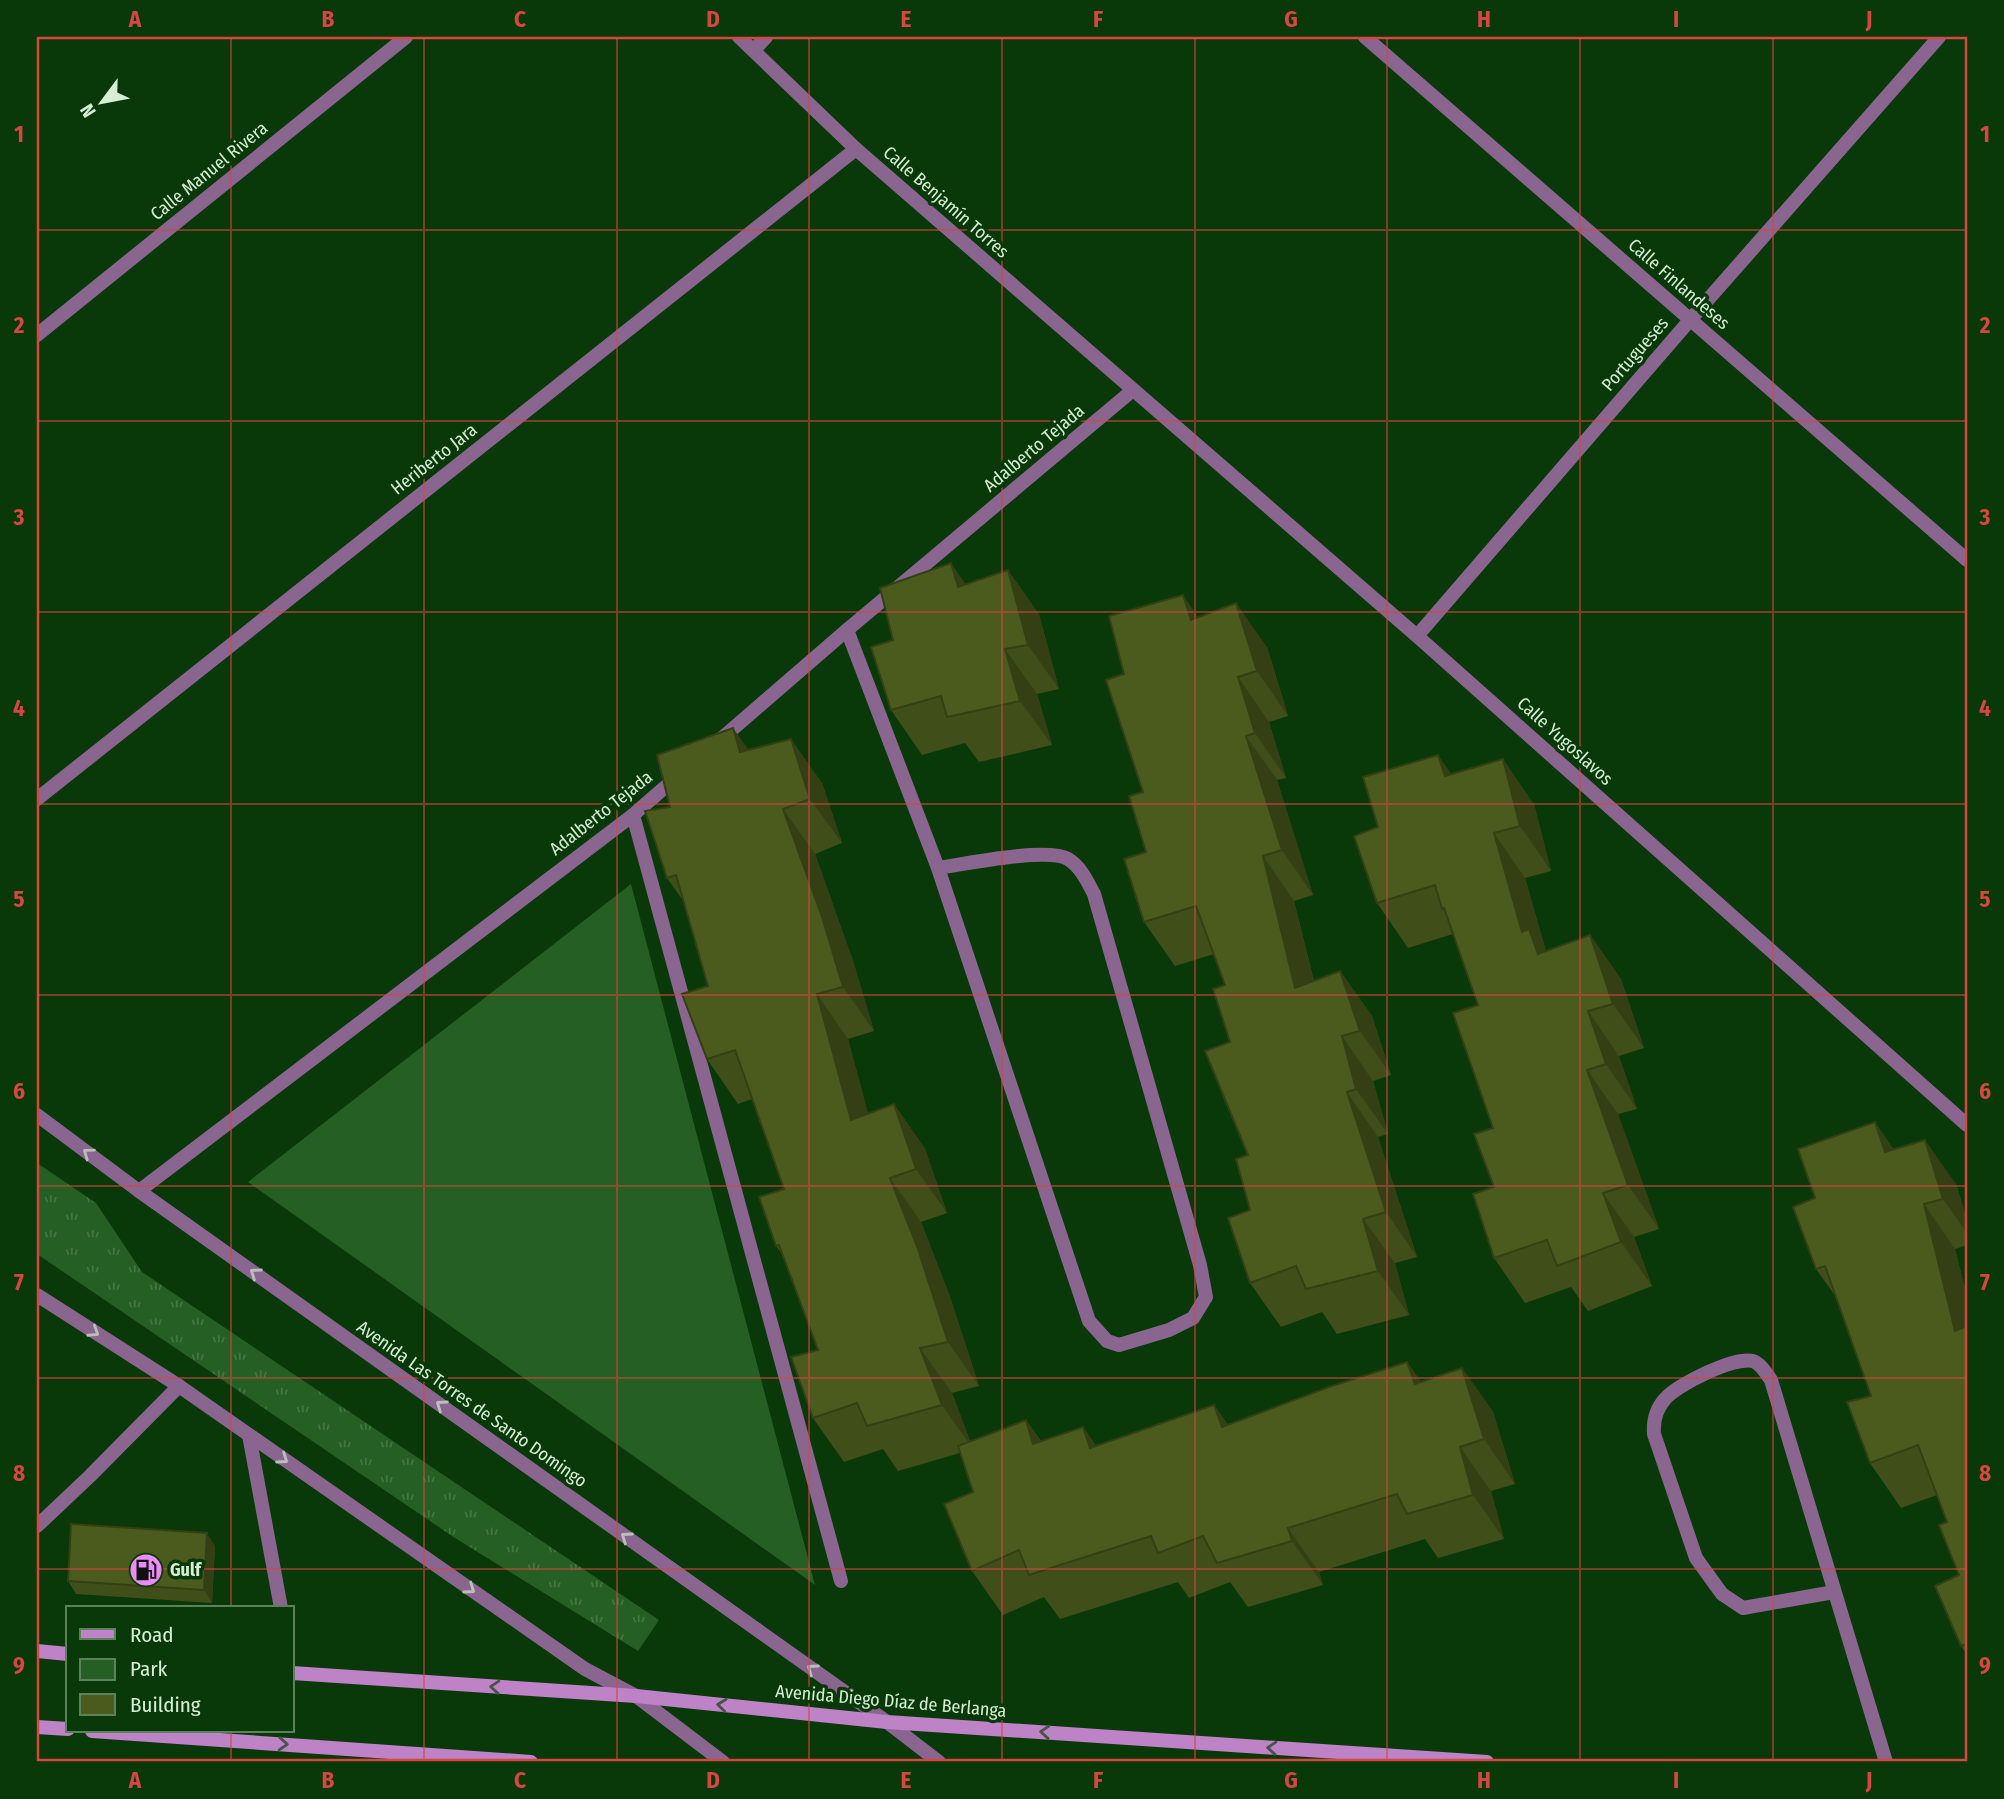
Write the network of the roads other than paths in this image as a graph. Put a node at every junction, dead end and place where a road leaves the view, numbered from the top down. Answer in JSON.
{"nodes":[{"id":1,"x":406,"y":37,"type":"edge"},
{"id":2,"x":739,"y":37,"type":"edge"},
{"id":3,"x":766,"y":37,"type":"edge"},
{"id":4,"x":1365,"y":37,"type":"edge"},
{"id":5,"x":1939,"y":37,"type":"edge"},
{"id":6,"x":754,"y":50,"type":"junction"},
{"id":7,"x":856,"y":149,"type":"junction"},
{"id":8,"x":1690,"y":320,"type":"junction"},
{"id":9,"x":37,"y":335,"type":"edge"},
{"id":10,"x":1133,"y":390,"type":"junction"},
{"id":11,"x":1967,"y":560,"type":"edge"},
{"id":12,"x":847,"y":630,"type":"junction"},
{"id":13,"x":1417,"y":636,"type":"junction"},
{"id":14,"x":715,"y":744,"type":"edge"},
{"id":15,"x":694,"y":762,"type":"edge"},
{"id":16,"x":37,"y":799,"type":"edge"},
{"id":17,"x":633,"y":815,"type":"junction"},
{"id":18,"x":938,"y":868,"type":"junction"},
{"id":19,"x":37,"y":1115,"type":"edge"},
{"id":20,"x":1967,"y":1125,"type":"edge"},
{"id":21,"x":139,"y":1191,"type":"junction"},
{"id":22,"x":37,"y":1295,"type":"edge"},
{"id":23,"x":179,"y":1386,"type":"junction"},
{"id":24,"x":249,"y":1436,"type":"junction"},
{"id":25,"x":37,"y":1526,"type":"edge"},
{"id":26,"x":841,"y":1581,"type":"dead end"},
{"id":27,"x":1834,"y":1592,"type":"junction"},
{"id":28,"x":281,"y":1606,"type":"edge"},
{"id":29,"x":37,"y":1651,"type":"edge"},
{"id":30,"x":66,"y":1654,"type":"edge"},
{"id":31,"x":294,"y":1672,"type":"edge"},
{"id":32,"x":636,"y":1696,"type":"junction"},
{"id":33,"x":887,"y":1722,"type":"junction"},
{"id":34,"x":37,"y":1727,"type":"edge"},
{"id":35,"x":66,"y":1729,"type":"edge"},
{"id":36,"x":106,"y":1732,"type":"edge"},
{"id":37,"x":531,"y":1762,"type":"edge"},
{"id":38,"x":723,"y":1762,"type":"edge"},
{"id":39,"x":939,"y":1762,"type":"edge"},
{"id":40,"x":1487,"y":1762,"type":"edge"},
{"id":41,"x":1886,"y":1762,"type":"edge"}],
"edges":[{"from":1,"to":9,"type":"street","name":"Calle Manuel Rivera"},
{"from":2,"to":6,"type":"street","name":"Calle Benjamín Torres"},
{"from":3,"to":6,"type":"street"},
{"from":4,"to":8,"type":"street","name":"Calle Finlandeses"},
{"from":5,"to":8,"type":"street","name":"Portugueses"},
{"from":6,"to":7,"type":"street","name":"Calle Benjamín Torres"},
{"from":7,"to":10,"type":"street","name":"Calle Benjamín Torres"},
{"from":7,"to":16,"type":"street","name":"Heriberto Jara"},
{"from":8,"to":11,"type":"street","name":"Calle Finlandeses"},
{"from":8,"to":13,"type":"street","name":"Portugueses"},
{"from":10,"to":12,"type":"street","name":"Adalberto Tejada"},
{"from":10,"to":13,"type":"street","name":"Calle Yugoslavos"},
{"from":12,"to":14,"type":"street","name":"Adalberto Tejada"},
{"from":12,"to":18,"type":"street"},
{"from":13,"to":20,"type":"street","name":"Calle Yugoslavos"},
{"from":15,"to":17,"type":"street","name":"Adalberto Tejada"},
{"from":17,"to":21,"type":"street","name":"Adalberto Tejada"},
{"from":17,"to":26,"type":"street"},
{"from":18,"to":18,"type":"street"},
{"from":21,"to":19,"type":"street","name":"Avenida Las Torres de Santo Domingo","one_way":true},
{"from":33,"to":21,"type":"street","name":"Avenida Las Torres de Santo Domingo","one_way":true},
{"from":22,"to":23,"type":"street","one_way":true},
{"from":23,"to":24,"type":"street"},
{"from":23,"to":25,"type":"street"},
{"from":24,"to":28,"type":"street"},
{"from":24,"to":32,"type":"street","one_way":true},
{"from":27,"to":27,"type":"street"},
{"from":27,"to":41,"type":"street"},
{"from":29,"to":30,"type":"main road"},
{"from":32,"to":31,"type":"main road","name":"Avenida Diego Díaz de Berlanga","one_way":true},
{"from":33,"to":32,"type":"main road","name":"Avenida Diego Díaz de Berlanga","one_way":true},
{"from":32,"to":38,"type":"street"},
{"from":33,"to":39,"type":"street","name":"Avenida Las Torres de Santo Domingo"},
{"from":40,"to":33,"type":"main road","name":"Avenida Diego Díaz de Berlanga","one_way":true},
{"from":34,"to":35,"type":"main road"},
{"from":36,"to":37,"type":"main road","one_way":true}]}
